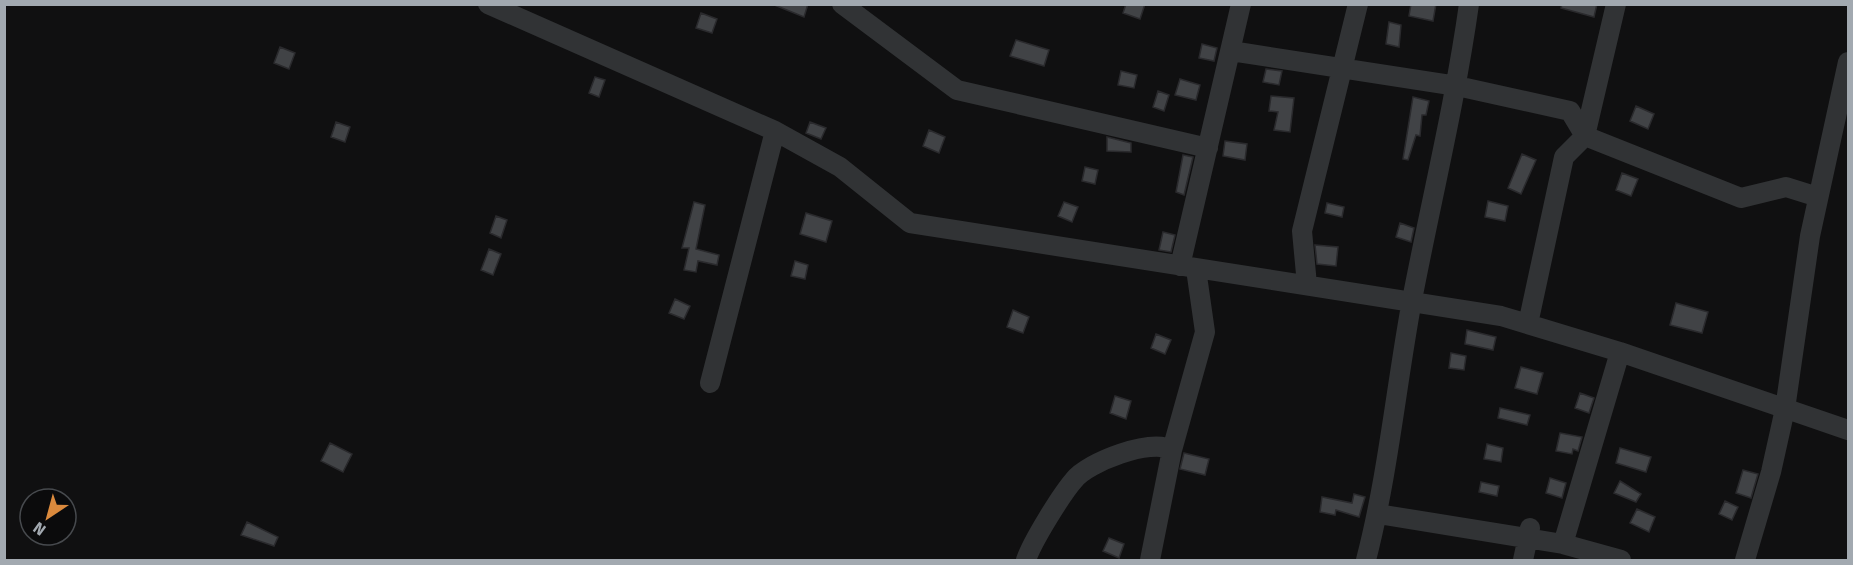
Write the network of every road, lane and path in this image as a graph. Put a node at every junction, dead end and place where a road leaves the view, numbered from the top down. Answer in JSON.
{"nodes":[{"id":1,"x":488,"y":4,"type":"edge"},
{"id":2,"x":842,"y":4,"type":"edge"},
{"id":3,"x":1241,"y":4,"type":"edge"},
{"id":4,"x":1358,"y":4,"type":"edge"},
{"id":5,"x":1470,"y":4,"type":"edge"},
{"id":6,"x":1616,"y":4,"type":"edge"},
{"id":7,"x":1231,"y":51,"type":"junction"},
{"id":8,"x":1848,"y":62,"type":"edge"},
{"id":9,"x":1342,"y":67,"type":"junction"},
{"id":10,"x":1457,"y":87,"type":"junction"},
{"id":11,"x":1845,"y":92,"type":"edge"},
{"id":12,"x":775,"y":131,"type":"junction"},
{"id":13,"x":1585,"y":136,"type":"junction"},
{"id":14,"x":1208,"y":148,"type":"junction"},
{"id":15,"x":1818,"y":197,"type":"junction"},
{"id":16,"x":1188,"y":267,"type":"junction"},
{"id":17,"x":1307,"y":285,"type":"junction"},
{"id":18,"x":1412,"y":301,"type":"junction"},
{"id":19,"x":1528,"y":324,"type":"junction"},
{"id":20,"x":1620,"y":352,"type":"junction"},
{"id":21,"x":710,"y":383,"type":"dead end"},
{"id":22,"x":1785,"y":409,"type":"junction"},
{"id":23,"x":1848,"y":430,"type":"edge"},
{"id":24,"x":1172,"y":450,"type":"junction"},
{"id":25,"x":1378,"y":514,"type":"junction"},
{"id":26,"x":1529,"y":533,"type":"junction"},
{"id":27,"x":1563,"y":544,"type":"junction"},
{"id":28,"x":1026,"y":561,"type":"edge"},
{"id":29,"x":1150,"y":561,"type":"edge"},
{"id":30,"x":1366,"y":561,"type":"edge"},
{"id":31,"x":1523,"y":561,"type":"edge"},
{"id":32,"x":1621,"y":561,"type":"edge"},
{"id":33,"x":1745,"y":561,"type":"edge"}],
"edges":[{"from":1,"to":12,"type":"street"},
{"from":2,"to":14,"type":"street"},
{"from":3,"to":7,"type":"street"},
{"from":4,"to":9,"type":"street"},
{"from":5,"to":10,"type":"street"},
{"from":6,"to":13,"type":"street"},
{"from":7,"to":9,"type":"street"},
{"from":7,"to":14,"type":"street"},
{"from":8,"to":11,"type":"street"},
{"from":9,"to":10,"type":"street"},
{"from":9,"to":17,"type":"street"},
{"from":10,"to":13,"type":"street"},
{"from":10,"to":18,"type":"street"},
{"from":11,"to":15,"type":"street"},
{"from":12,"to":16,"type":"street"},
{"from":12,"to":21,"type":"street"},
{"from":13,"to":15,"type":"street"},
{"from":13,"to":19,"type":"street"},
{"from":14,"to":16,"type":"street"},
{"from":15,"to":22,"type":"street"},
{"from":16,"to":17,"type":"street"},
{"from":16,"to":24,"type":"street"},
{"from":17,"to":18,"type":"street"},
{"from":18,"to":19,"type":"street"},
{"from":18,"to":25,"type":"street"},
{"from":19,"to":20,"type":"street"},
{"from":20,"to":22,"type":"street"},
{"from":20,"to":27,"type":"street"},
{"from":22,"to":23,"type":"street"},
{"from":22,"to":33,"type":"street"},
{"from":24,"to":28,"type":"street"},
{"from":24,"to":29,"type":"street"},
{"from":25,"to":26,"type":"street"},
{"from":25,"to":30,"type":"street"},
{"from":26,"to":27,"type":"street"},
{"from":26,"to":31,"type":"street"},
{"from":27,"to":32,"type":"street"}]}
